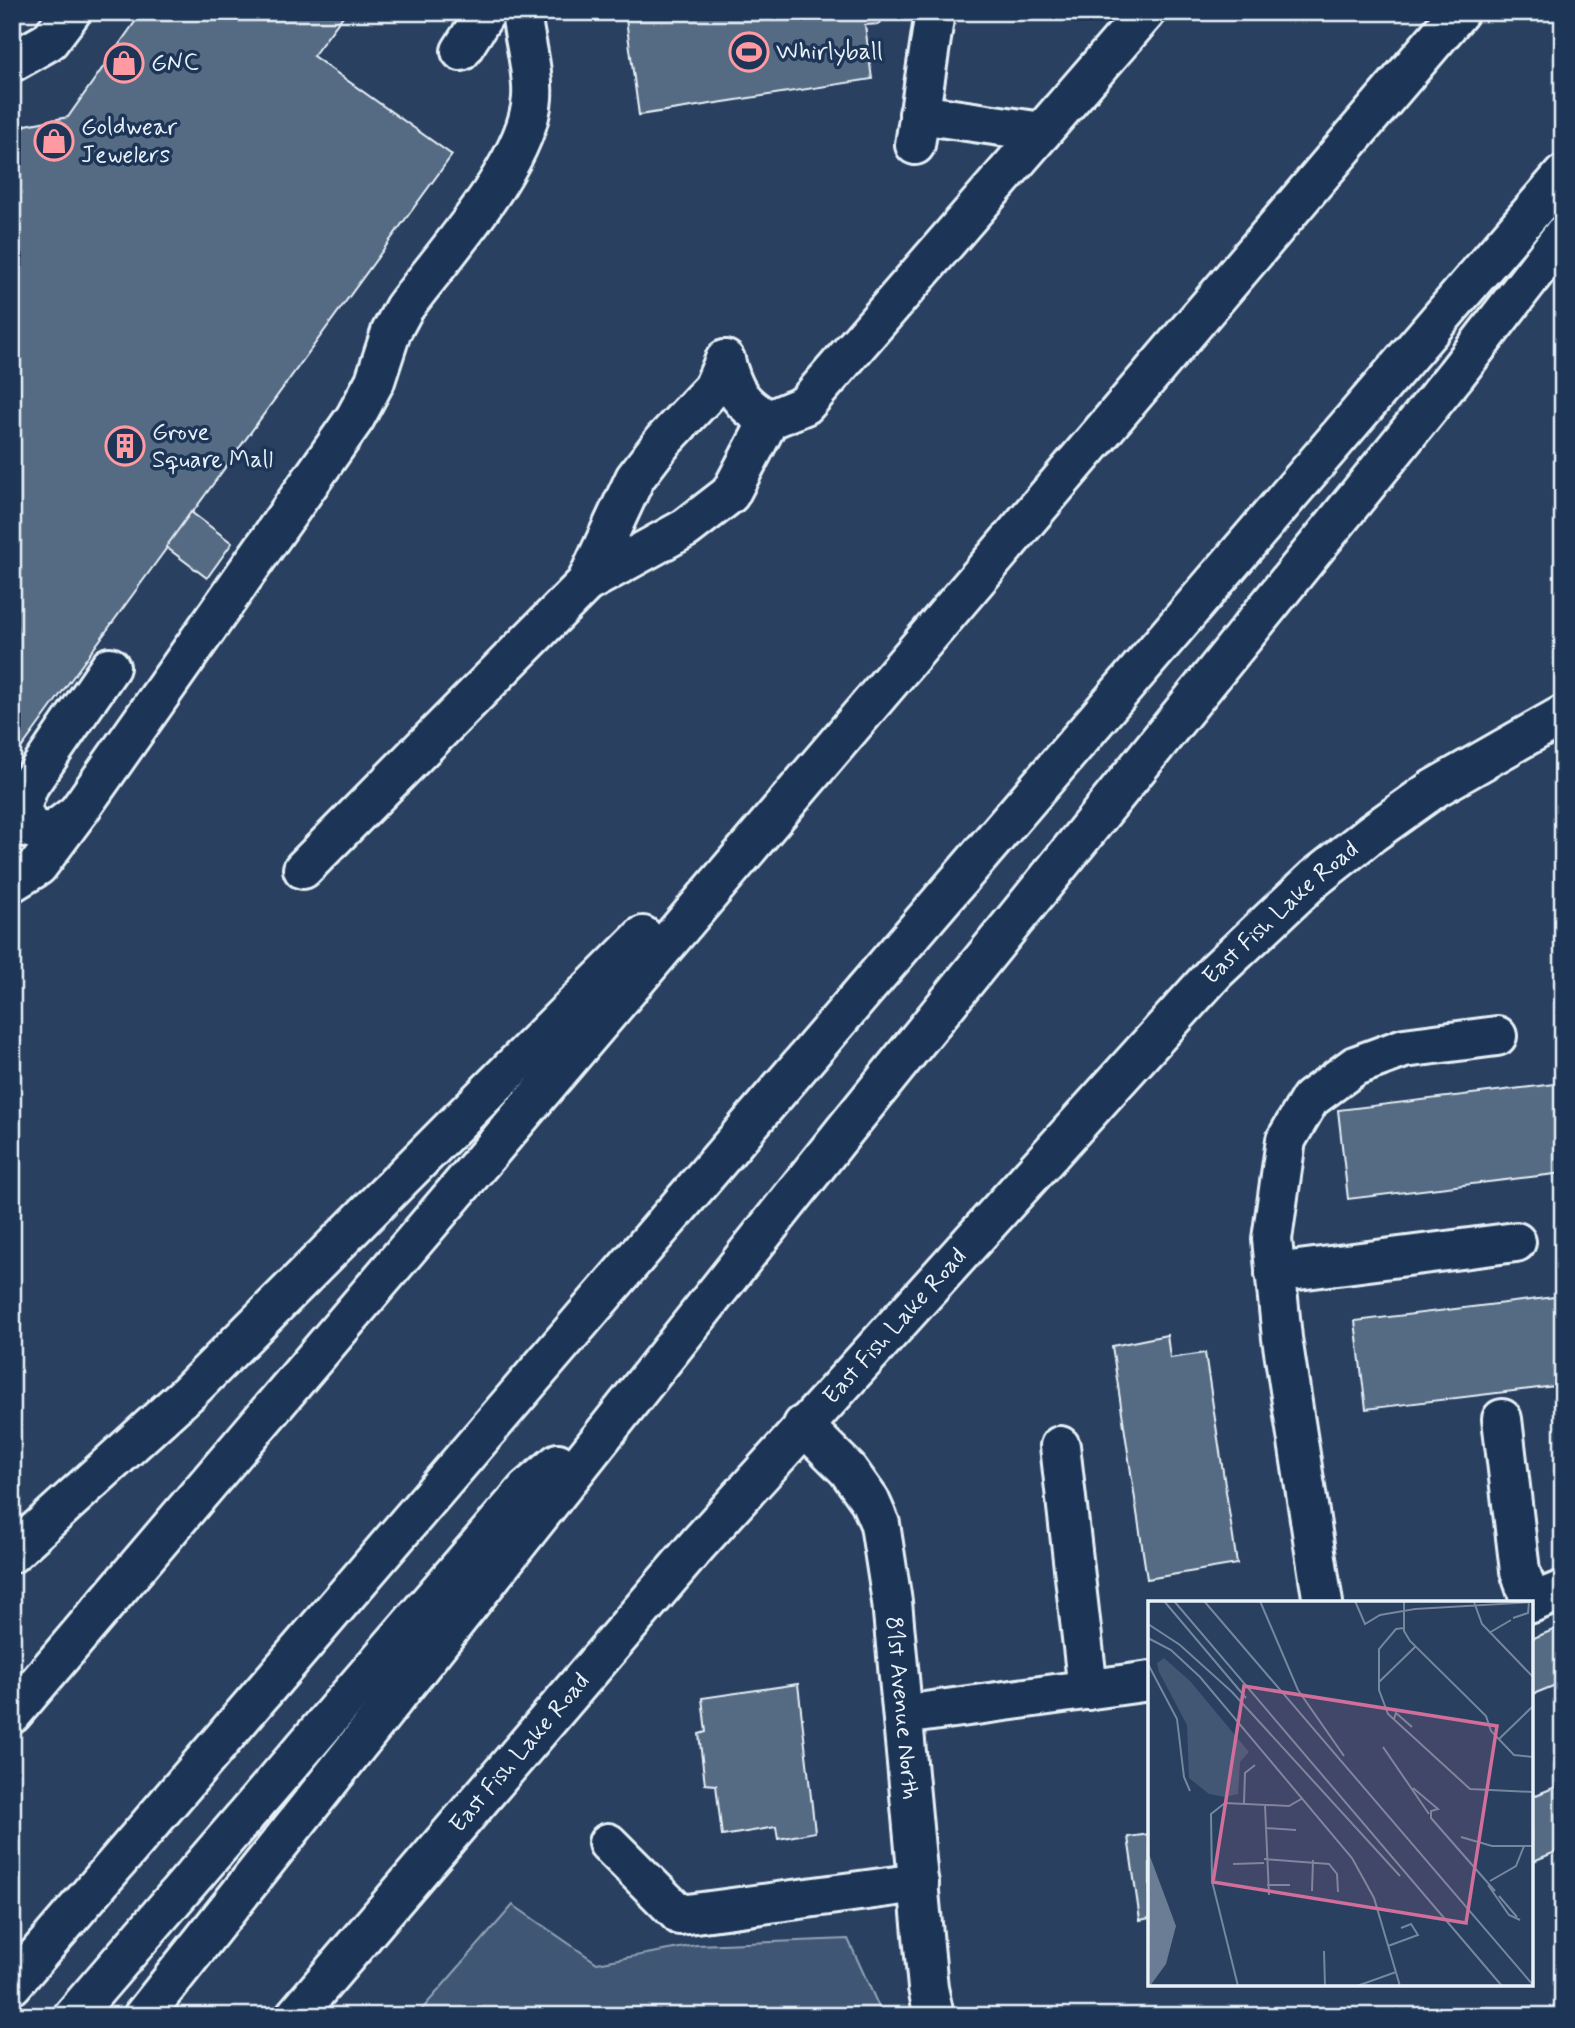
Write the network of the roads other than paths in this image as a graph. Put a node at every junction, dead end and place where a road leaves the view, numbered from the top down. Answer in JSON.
{"nodes":[{"id":1,"x":71,"y":12,"type":"edge"},
{"id":2,"x":486,"y":12,"type":"edge"},
{"id":3,"x":521,"y":12,"type":"edge"},
{"id":4,"x":935,"y":12,"type":"edge"},
{"id":5,"x":1146,"y":12,"type":"edge"},
{"id":6,"x":1458,"y":12,"type":"edge"},
{"id":7,"x":461,"y":51,"type":"dead end"},
{"id":8,"x":12,"y":62,"type":"edge"},
{"id":9,"x":1042,"y":132,"type":"junction"},
{"id":10,"x":1563,"y":175,"type":"edge"},
{"id":11,"x":1563,"y":235,"type":"edge"},
{"id":12,"x":769,"y":420,"type":"junction"},
{"id":13,"x":586,"y":583,"type":"junction"},
{"id":14,"x":110,"y":667,"type":"dead end"},
{"id":15,"x":1563,"y":715,"type":"edge"},
{"id":16,"x":830,"y":748,"type":"junction"},
{"id":17,"x":78,"y":812,"type":"junction"},
{"id":18,"x":303,"y":869,"type":"dead end"},
{"id":19,"x":12,"y":882,"type":"edge"},
{"id":20,"x":1497,"y":1035,"type":"dead end"},
{"id":21,"x":1516,"y":1242,"type":"dead end"},
{"id":22,"x":1275,"y":1273,"type":"junction"},
{"id":23,"x":624,"y":1409,"type":"junction"},
{"id":24,"x":1502,"y":1419,"type":"dead end"},
{"id":25,"x":803,"y":1425,"type":"junction"},
{"id":26,"x":1060,"y":1446,"type":"dead end"},
{"id":27,"x":12,"y":1553,"type":"edge"},
{"id":28,"x":1563,"y":1590,"type":"edge"},
{"id":29,"x":1323,"y":1601,"type":"edge"},
{"id":30,"x":1530,"y":1601,"type":"edge"},
{"id":31,"x":1533,"y":1602,"type":"edge"},
{"id":32,"x":1148,"y":1681,"type":"edge"},
{"id":33,"x":1088,"y":1690,"type":"junction"},
{"id":34,"x":12,"y":1714,"type":"edge"},
{"id":35,"x":903,"y":1715,"type":"junction"},
{"id":36,"x":608,"y":1843,"type":"dead end"},
{"id":37,"x":919,"y":1883,"type":"junction"},
{"id":38,"x":12,"y":1985,"type":"edge"},
{"id":39,"x":73,"y":2016,"type":"edge"},
{"id":40,"x":144,"y":2016,"type":"edge"},
{"id":41,"x":295,"y":2016,"type":"edge"},
{"id":42,"x":934,"y":2016,"type":"edge"}],
"edges":[{"from":1,"to":8,"type":"main road"},
{"from":2,"to":7,"type":"main road"},
{"from":3,"to":17,"type":"main road"},
{"from":4,"to":9,"type":"main road"},
{"from":5,"to":9,"type":"main road"},
{"from":6,"to":16,"type":"main road"},
{"from":9,"to":12,"type":"main road"},
{"from":10,"to":38,"type":"main road"},
{"from":11,"to":23,"type":"main road"},
{"from":12,"to":13,"type":"main road"},
{"from":12,"to":13,"type":"main road"},
{"from":13,"to":18,"type":"main road"},
{"from":14,"to":17,"type":"main road"},
{"from":15,"to":25,"type":"main road","name":"East Fish Lake Road"},
{"from":16,"to":27,"type":"main road"},
{"from":16,"to":34,"type":"main road"},
{"from":17,"to":19,"type":"main road"},
{"from":20,"to":22,"type":"main road"},
{"from":21,"to":22,"type":"main road"},
{"from":22,"to":29,"type":"main road"},
{"from":23,"to":39,"type":"main road"},
{"from":23,"to":40,"type":"main road"},
{"from":24,"to":30,"type":"main road"},
{"from":25,"to":35,"type":"main road","name":"81st Avenue North"},
{"from":25,"to":41,"type":"main road","name":"East Fish Lake Road"},
{"from":26,"to":33,"type":"main road"},
{"from":28,"to":31,"type":"main road"},
{"from":32,"to":33,"type":"main road"},
{"from":33,"to":35,"type":"main road"},
{"from":35,"to":37,"type":"main road","name":"81st Avenue North"},
{"from":36,"to":37,"type":"main road"},
{"from":37,"to":42,"type":"main road","name":"81st Avenue North"}]}
